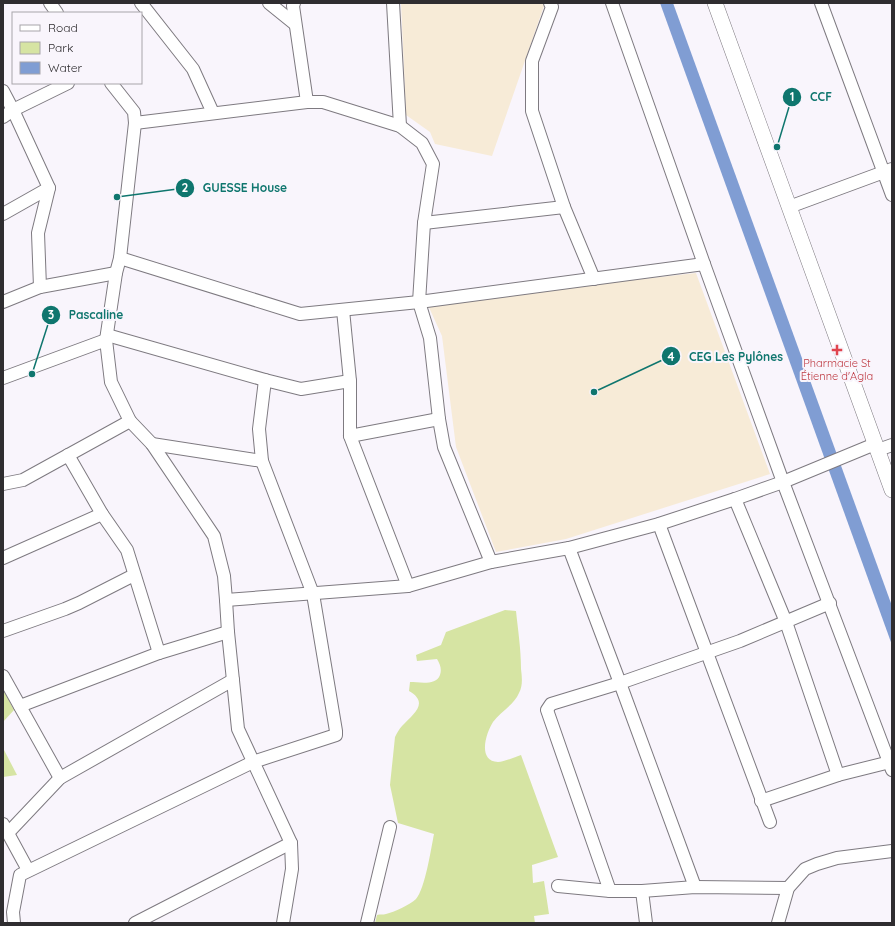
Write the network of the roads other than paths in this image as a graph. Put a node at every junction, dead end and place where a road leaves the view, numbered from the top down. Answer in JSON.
{"nodes":[{"id":1,"x":50,"y":3,"type":"edge"},
{"id":2,"x":142,"y":3,"type":"edge"},
{"id":3,"x":269,"y":3,"type":"edge"},
{"id":4,"x":294,"y":3,"type":"edge"},
{"id":5,"x":393,"y":3,"type":"edge"},
{"id":6,"x":550,"y":3,"type":"edge"},
{"id":7,"x":612,"y":3,"type":"edge"},
{"id":8,"x":715,"y":3,"type":"edge"},
{"id":9,"x":821,"y":3,"type":"edge"},
{"id":10,"x":56,"y":12,"type":"edge"},
{"id":11,"x":295,"y":24,"type":"junction"},
{"id":12,"x":66,"y":84,"type":"edge"},
{"id":13,"x":112,"y":84,"type":"edge"},
{"id":14,"x":3,"y":91,"type":"edge"},
{"id":15,"x":307,"y":102,"type":"junction"},
{"id":16,"x":13,"y":110,"type":"junction"},
{"id":17,"x":213,"y":113,"type":"junction"},
{"id":18,"x":3,"y":117,"type":"edge"},
{"id":19,"x":135,"y":123,"type":"junction"},
{"id":20,"x":400,"y":126,"type":"junction"},
{"id":21,"x":888,"y":170,"type":"edge"},
{"id":22,"x":49,"y":188,"type":"junction"},
{"id":23,"x":892,"y":195,"type":"edge"},
{"id":24,"x":564,"y":207,"type":"junction"},
{"id":25,"x":789,"y":207,"type":"junction"},
{"id":26,"x":3,"y":214,"type":"edge"},
{"id":27,"x":424,"y":223,"type":"junction"},
{"id":28,"x":120,"y":258,"type":"junction"},
{"id":29,"x":704,"y":264,"type":"junction"},
{"id":30,"x":116,"y":273,"type":"junction"},
{"id":31,"x":594,"y":279,"type":"junction"},
{"id":32,"x":40,"y":287,"type":"junction"},
{"id":33,"x":3,"y":302,"type":"edge"},
{"id":34,"x":419,"y":302,"type":"junction"},
{"id":35,"x":343,"y":310,"type":"junction"},
{"id":36,"x":106,"y":337,"type":"junction"},
{"id":37,"x":3,"y":378,"type":"edge"},
{"id":38,"x":265,"y":380,"type":"junction"},
{"id":39,"x":350,"y":381,"type":"junction"},
{"id":40,"x":438,"y":419,"type":"junction"},
{"id":41,"x":130,"y":421,"type":"junction"},
{"id":42,"x":350,"y":436,"type":"junction"},
{"id":43,"x":152,"y":444,"type":"junction"},
{"id":44,"x":892,"y":445,"type":"edge"},
{"id":45,"x":876,"y":447,"type":"junction"},
{"id":46,"x":68,"y":455,"type":"junction"},
{"id":47,"x":262,"y":461,"type":"junction"},
{"id":48,"x":783,"y":482,"type":"junction"},
{"id":49,"x":3,"y":484,"type":"edge"},
{"id":50,"x":892,"y":490,"type":"edge"},
{"id":51,"x":735,"y":499,"type":"junction"},
{"id":52,"x":102,"y":514,"type":"junction"},
{"id":53,"x":659,"y":524,"type":"junction"},
{"id":54,"x":569,"y":548,"type":"junction"},
{"id":55,"x":3,"y":558,"type":"edge"},
{"id":56,"x":491,"y":562,"type":"junction"},
{"id":57,"x":134,"y":575,"type":"junction"},
{"id":58,"x":408,"y":586,"type":"junction"},
{"id":59,"x":314,"y":594,"type":"junction"},
{"id":60,"x":226,"y":600,"type":"junction"},
{"id":61,"x":830,"y":603,"type":"junction"},
{"id":62,"x":786,"y":622,"type":"junction"},
{"id":63,"x":3,"y":631,"type":"edge"},
{"id":64,"x":228,"y":632,"type":"junction"},
{"id":65,"x":706,"y":652,"type":"junction"},
{"id":66,"x":159,"y":653,"type":"junction"},
{"id":67,"x":3,"y":676,"type":"edge"},
{"id":68,"x":233,"y":680,"type":"junction"},
{"id":69,"x":620,"y":683,"type":"junction"},
{"id":70,"x":20,"y":706,"type":"junction"},
{"id":71,"x":253,"y":762,"type":"junction"},
{"id":72,"x":891,"y":766,"type":"edge"},
{"id":73,"x":838,"y":775,"type":"junction"},
{"id":74,"x":60,"y":778,"type":"junction"},
{"id":75,"x":761,"y":801,"type":"junction"},
{"id":76,"x":770,"y":822,"type":"dead end"},
{"id":77,"x":390,"y":827,"type":"dead end"},
{"id":78,"x":6,"y":829,"type":"edge"},
{"id":79,"x":291,"y":843,"type":"junction"},
{"id":80,"x":892,"y":851,"type":"edge"},
{"id":81,"x":28,"y":870,"type":"junction"},
{"id":82,"x":558,"y":886,"type":"dead end"},
{"id":83,"x":695,"y":887,"type":"junction"},
{"id":84,"x":788,"y":888,"type":"junction"},
{"id":85,"x":610,"y":891,"type":"junction"},
{"id":86,"x":642,"y":891,"type":"junction"},
{"id":87,"x":10,"y":917,"type":"edge"},
{"id":88,"x":135,"y":923,"type":"edge"},
{"id":89,"x":283,"y":923,"type":"edge"},
{"id":90,"x":367,"y":923,"type":"edge"},
{"id":91,"x":646,"y":923,"type":"edge"},
{"id":92,"x":778,"y":923,"type":"edge"}],
"edges":[{"from":1,"to":10,"type":"street"},
{"from":2,"to":17,"type":"street"},
{"from":3,"to":11,"type":"street"},
{"from":4,"to":11,"type":"street"},
{"from":5,"to":20,"type":"street"},
{"from":6,"to":24,"type":"street"},
{"from":7,"to":29,"type":"street"},
{"from":8,"to":25,"type":"street"},
{"from":9,"to":21,"type":"street"},
{"from":11,"to":15,"type":"street"},
{"from":12,"to":16,"type":"street"},
{"from":13,"to":19,"type":"street"},
{"from":14,"to":16,"type":"street"},
{"from":15,"to":17,"type":"street"},
{"from":15,"to":20,"type":"street"},
{"from":16,"to":18,"type":"street"},
{"from":16,"to":22,"type":"street"},
{"from":17,"to":19,"type":"street"},
{"from":19,"to":28,"type":"street"},
{"from":20,"to":27,"type":"street"},
{"from":21,"to":23,"type":"street"},
{"from":21,"to":25,"type":"street"},
{"from":22,"to":26,"type":"street"},
{"from":22,"to":32,"type":"street"},
{"from":24,"to":27,"type":"street"},
{"from":24,"to":31,"type":"street"},
{"from":25,"to":45,"type":"street"},
{"from":27,"to":34,"type":"street"},
{"from":28,"to":30,"type":"street"},
{"from":28,"to":35,"type":"street"},
{"from":29,"to":31,"type":"street"},
{"from":29,"to":48,"type":"street"},
{"from":30,"to":32,"type":"street"},
{"from":30,"to":36,"type":"street"},
{"from":31,"to":34,"type":"street"},
{"from":32,"to":33,"type":"street"},
{"from":34,"to":35,"type":"street"},
{"from":34,"to":40,"type":"street"},
{"from":35,"to":39,"type":"street"},
{"from":36,"to":37,"type":"street"},
{"from":36,"to":38,"type":"street"},
{"from":36,"to":41,"type":"street"},
{"from":38,"to":39,"type":"street"},
{"from":38,"to":47,"type":"street"},
{"from":39,"to":42,"type":"street"},
{"from":40,"to":42,"type":"street"},
{"from":40,"to":56,"type":"street"},
{"from":41,"to":43,"type":"street"},
{"from":41,"to":46,"type":"street"},
{"from":42,"to":58,"type":"street"},
{"from":43,"to":47,"type":"street"},
{"from":43,"to":60,"type":"street"},
{"from":44,"to":45,"type":"street"},
{"from":45,"to":48,"type":"street"},
{"from":45,"to":50,"type":"street"},
{"from":46,"to":49,"type":"street"},
{"from":46,"to":52,"type":"street"},
{"from":47,"to":59,"type":"street"},
{"from":48,"to":51,"type":"street"},
{"from":48,"to":61,"type":"street"},
{"from":51,"to":53,"type":"street"},
{"from":51,"to":62,"type":"street"},
{"from":52,"to":55,"type":"street"},
{"from":52,"to":57,"type":"street"},
{"from":53,"to":54,"type":"street"},
{"from":53,"to":65,"type":"street"},
{"from":54,"to":56,"type":"street"},
{"from":54,"to":69,"type":"street"},
{"from":56,"to":58,"type":"street"},
{"from":57,"to":63,"type":"street"},
{"from":57,"to":66,"type":"street"},
{"from":58,"to":59,"type":"street"},
{"from":59,"to":60,"type":"street"},
{"from":59,"to":71,"type":"street"},
{"from":60,"to":64,"type":"street"},
{"from":61,"to":62,"type":"street"},
{"from":61,"to":72,"type":"street"},
{"from":62,"to":65,"type":"street"},
{"from":62,"to":73,"type":"street"},
{"from":64,"to":66,"type":"street"},
{"from":64,"to":68,"type":"street"},
{"from":65,"to":69,"type":"street"},
{"from":65,"to":75,"type":"street"},
{"from":66,"to":70,"type":"street"},
{"from":67,"to":70,"type":"street"},
{"from":68,"to":71,"type":"street"},
{"from":68,"to":74,"type":"street"},
{"from":69,"to":83,"type":"street"},
{"from":69,"to":85,"type":"street"},
{"from":70,"to":74,"type":"street"},
{"from":71,"to":79,"type":"street"},
{"from":71,"to":81,"type":"street"},
{"from":72,"to":73,"type":"street"},
{"from":73,"to":75,"type":"street"},
{"from":74,"to":78,"type":"street"},
{"from":75,"to":76,"type":"street"},
{"from":77,"to":90,"type":"street"},
{"from":78,"to":81,"type":"street"},
{"from":79,"to":88,"type":"street"},
{"from":79,"to":89,"type":"street"},
{"from":80,"to":84,"type":"street"},
{"from":81,"to":87,"type":"street"},
{"from":82,"to":85,"type":"street"},
{"from":83,"to":84,"type":"street"},
{"from":83,"to":86,"type":"street"},
{"from":84,"to":92,"type":"street"},
{"from":85,"to":86,"type":"street"},
{"from":86,"to":91,"type":"street"}]}
